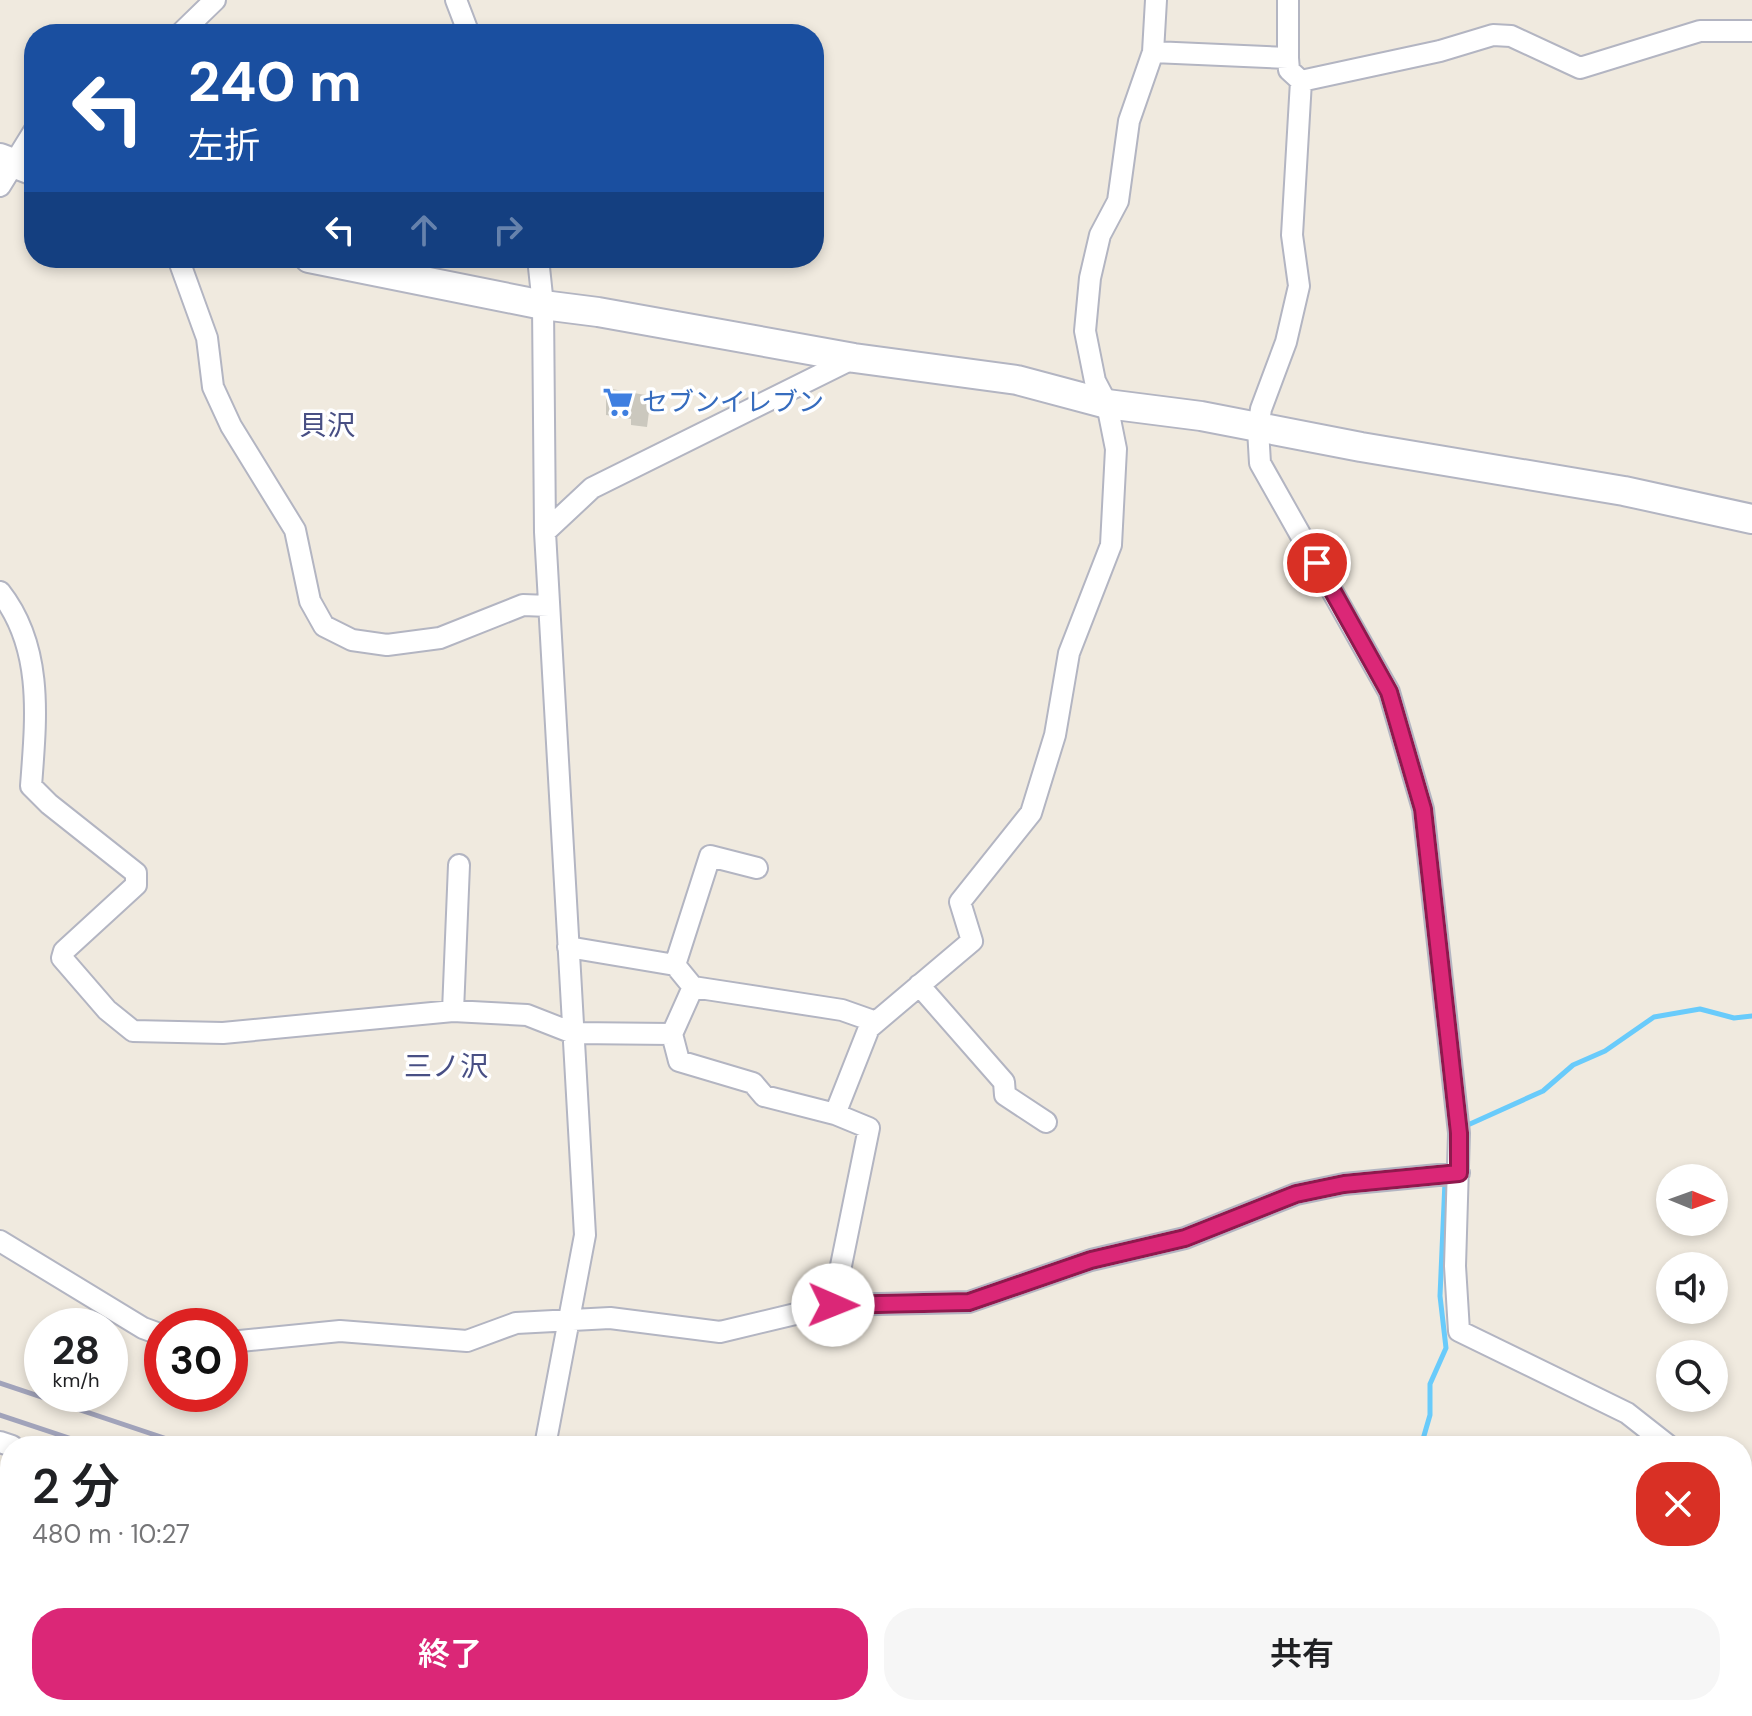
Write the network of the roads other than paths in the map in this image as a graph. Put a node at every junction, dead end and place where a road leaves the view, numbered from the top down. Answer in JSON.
{"nodes":[{"id":1,"x":215,"y":0,"type":"edge"},
{"id":2,"x":456,"y":0,"type":"edge"},
{"id":3,"x":1156,"y":0,"type":"edge"},
{"id":4,"x":1288,"y":0,"type":"edge"},
{"id":5,"x":190,"y":24,"type":"edge"},
{"id":6,"x":465,"y":24,"type":"edge"},
{"id":7,"x":1752,"y":31,"type":"edge"},
{"id":8,"x":1153,"y":52,"type":"junction"},
{"id":9,"x":1288,"y":58,"type":"junction"},
{"id":10,"x":1301,"y":81,"type":"junction"},
{"id":11,"x":24,"y":148,"type":"edge"},
{"id":12,"x":12,"y":169,"type":"edge"},
{"id":13,"x":182,"y":268,"type":"edge"},
{"id":14,"x":359,"y":268,"type":"edge"},
{"id":15,"x":539,"y":268,"type":"edge"},
{"id":16,"x":543,"y":305,"type":"junction"},
{"id":17,"x":854,"y":358,"type":"junction"},
{"id":18,"x":1107,"y":404,"type":"junction"},
{"id":19,"x":1258,"y":429,"type":"junction"},
{"id":20,"x":1752,"y":519,"type":"edge"},
{"id":21,"x":545,"y":532,"type":"junction"},
{"id":22,"x":0,"y":592,"type":"edge"},
{"id":23,"x":549,"y":606,"type":"junction"},
{"id":24,"x":459,"y":865,"type":"dead end"},
{"id":25,"x":757,"y":868,"type":"dead end"},
{"id":26,"x":568,"y":947,"type":"junction"},
{"id":27,"x":675,"y":965,"type":"junction"},
{"id":28,"x":919,"y":985,"type":"junction"},
{"id":29,"x":693,"y":987,"type":"junction"},
{"id":30,"x":453,"y":1011,"type":"junction"},
{"id":31,"x":876,"y":1022,"type":"junction"},
{"id":32,"x":573,"y":1033,"type":"junction"},
{"id":33,"x":672,"y":1034,"type":"junction"},
{"id":34,"x":835,"y":1114,"type":"junction"},
{"id":35,"x":1046,"y":1122,"type":"dead end"},
{"id":36,"x":1459,"y":1173,"type":"junction"},
{"id":37,"x":0,"y":1241,"type":"edge"},
{"id":38,"x":833,"y":1305,"type":"junction"},
{"id":39,"x":568,"y":1322,"type":"junction"},
{"id":40,"x":144,"y":1328,"type":"edge"},
{"id":41,"x":248,"y":1340,"type":"edge"},
{"id":42,"x":547,"y":1436,"type":"edge"},
{"id":43,"x":1656,"y":1436,"type":"edge"}],
"edges":[{"from":1,"to":5,"type":"street"},
{"from":2,"to":6,"type":"street"},
{"from":3,"to":8,"type":"street"},
{"from":4,"to":9,"type":"street"},
{"from":7,"to":10,"type":"street"},
{"from":8,"to":9,"type":"street"},
{"from":8,"to":18,"type":"street"},
{"from":9,"to":10,"type":"street"},
{"from":10,"to":19,"type":"street"},
{"from":11,"to":12,"type":"street"},
{"from":13,"to":23,"type":"street"},
{"from":14,"to":16,"type":"street"},
{"from":15,"to":16,"type":"street"},
{"from":16,"to":17,"type":"street"},
{"from":16,"to":21,"type":"street"},
{"from":17,"to":18,"type":"street"},
{"from":17,"to":21,"type":"street"},
{"from":18,"to":19,"type":"street"},
{"from":18,"to":28,"type":"street"},
{"from":19,"to":20,"type":"street"},
{"from":19,"to":36,"type":"street"},
{"from":21,"to":23,"type":"street"},
{"from":22,"to":30,"type":"street"},
{"from":23,"to":26,"type":"street"},
{"from":24,"to":30,"type":"street"},
{"from":25,"to":27,"type":"street"},
{"from":26,"to":27,"type":"street"},
{"from":26,"to":32,"type":"street"},
{"from":27,"to":29,"type":"street"},
{"from":28,"to":31,"type":"street"},
{"from":28,"to":35,"type":"street"},
{"from":29,"to":31,"type":"street"},
{"from":29,"to":33,"type":"street"},
{"from":30,"to":32,"type":"street"},
{"from":31,"to":34,"type":"street"},
{"from":32,"to":33,"type":"street"},
{"from":32,"to":39,"type":"street"},
{"from":33,"to":34,"type":"street"},
{"from":34,"to":38,"type":"street"},
{"from":36,"to":38,"type":"street"},
{"from":36,"to":43,"type":"street"},
{"from":37,"to":40,"type":"street"},
{"from":38,"to":39,"type":"street"},
{"from":39,"to":41,"type":"street"},
{"from":39,"to":42,"type":"street"}]}
